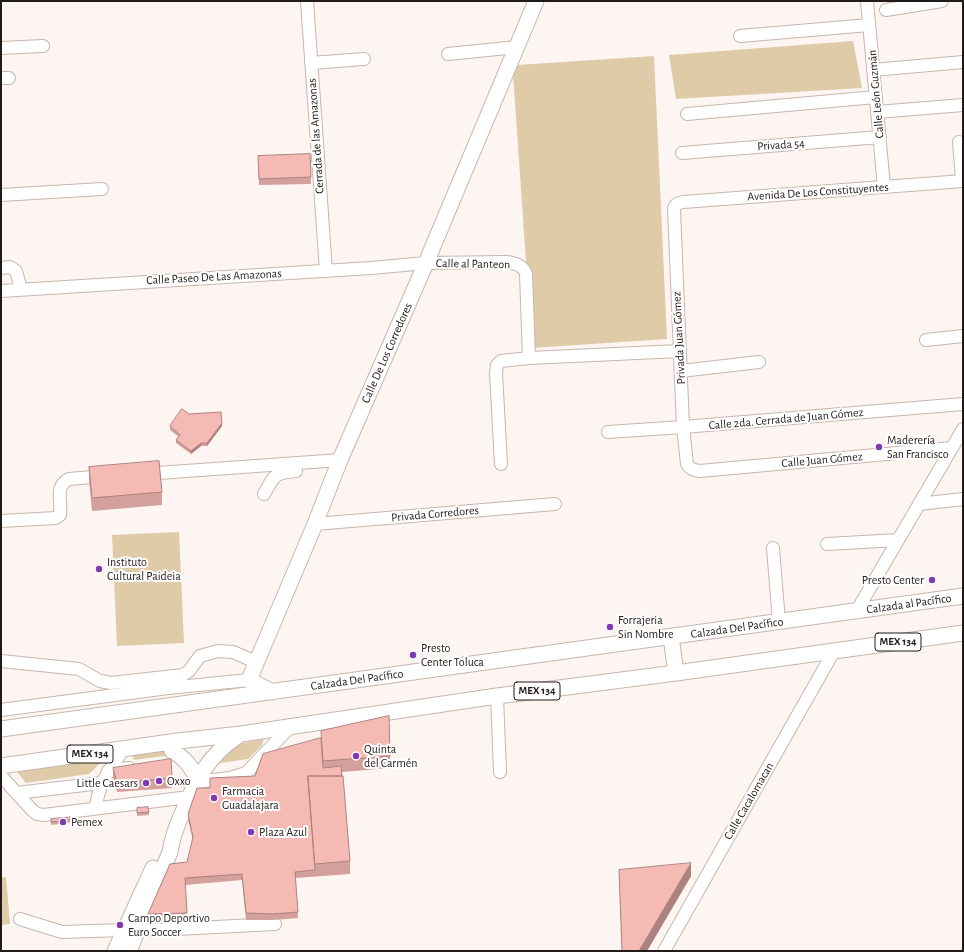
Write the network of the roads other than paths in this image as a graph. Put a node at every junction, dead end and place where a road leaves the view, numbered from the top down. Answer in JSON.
{"nodes":[{"id":1,"x":306,"y":1,"type":"edge"},
{"id":2,"x":536,"y":1,"type":"edge"},
{"id":3,"x":867,"y":1,"type":"edge"},
{"id":4,"x":942,"y":1,"type":"edge"},
{"id":5,"x":886,"y":10,"type":"dead end"},
{"id":6,"x":869,"y":25,"type":"junction"},
{"id":7,"x":740,"y":36,"type":"dead end"},
{"id":8,"x":43,"y":46,"type":"dead end"},
{"id":9,"x":517,"y":47,"type":"junction"},
{"id":10,"x":1,"y":48,"type":"edge"},
{"id":11,"x":448,"y":54,"type":"dead end"},
{"id":12,"x":364,"y":59,"type":"dead end"},
{"id":13,"x":963,"y":62,"type":"edge"},
{"id":14,"x":311,"y":63,"type":"junction"},
{"id":15,"x":873,"y":70,"type":"junction"},
{"id":16,"x":876,"y":97,"type":"junction"},
{"id":17,"x":963,"y":105,"type":"edge"},
{"id":18,"x":877,"y":112,"type":"junction"},
{"id":19,"x":687,"y":114,"type":"dead end"},
{"id":20,"x":880,"y":137,"type":"junction"},
{"id":21,"x":959,"y":142,"type":"dead end"},
{"id":22,"x":682,"y":153,"type":"dead end"},
{"id":23,"x":963,"y":181,"type":"edge"},
{"id":24,"x":884,"y":187,"type":"junction"},
{"id":25,"x":102,"y":189,"type":"dead end"},
{"id":26,"x":1,"y":195,"type":"edge"},
{"id":27,"x":675,"y":206,"type":"joint"},
{"id":28,"x":426,"y":263,"type":"junction"},
{"id":29,"x":1,"y":268,"type":"edge"},
{"id":30,"x":326,"y":271,"type":"junction"},
{"id":31,"x":21,"y":289,"type":"junction"},
{"id":32,"x":1,"y":291,"type":"edge"},
{"id":33,"x":963,"y":336,"type":"edge"},
{"id":34,"x":926,"y":340,"type":"dead end"},
{"id":35,"x":680,"y":351,"type":"junction"},
{"id":36,"x":530,"y":358,"type":"junction"},
{"id":37,"x":758,"y":362,"type":"dead end"},
{"id":38,"x":681,"y":371,"type":"junction"},
{"id":39,"x":963,"y":404,"type":"edge"},
{"id":40,"x":684,"y":427,"type":"junction"},
{"id":41,"x":608,"y":432,"type":"dead end"},
{"id":42,"x":962,"y":433,"type":"edge"},
{"id":43,"x":952,"y":448,"type":"junction"},
{"id":44,"x":338,"y":464,"type":"junction"},
{"id":45,"x":501,"y":464,"type":"dead end"},
{"id":46,"x":691,"y":469,"type":"joint"},
{"id":47,"x":131,"y":474,"type":"edge"},
{"id":48,"x":116,"y":476,"type":"edge"},
{"id":49,"x":264,"y":494,"type":"dead end"},
{"id":50,"x":963,"y":498,"type":"edge"},
{"id":51,"x":556,"y":504,"type":"dead end"},
{"id":52,"x":919,"y":504,"type":"junction"},
{"id":53,"x":1,"y":520,"type":"edge"},
{"id":54,"x":315,"y":524,"type":"junction"},
{"id":55,"x":898,"y":540,"type":"junction"},
{"id":56,"x":827,"y":544,"type":"dead end"},
{"id":57,"x":773,"y":548,"type":"dead end"},
{"id":58,"x":963,"y":596,"type":"edge"},
{"id":59,"x":856,"y":612,"type":"junction"},
{"id":60,"x":779,"y":622,"type":"junction"},
{"id":61,"x":963,"y":633,"type":"edge"},
{"id":62,"x":671,"y":637,"type":"junction"},
{"id":63,"x":834,"y":651,"type":"junction"},
{"id":64,"x":1,"y":660,"type":"edge"},
{"id":65,"x":256,"y":662,"type":"junction"},
{"id":66,"x":676,"y":673,"type":"junction"},
{"id":67,"x":249,"y":680,"type":"junction"},
{"id":68,"x":273,"y":692,"type":"junction"},
{"id":69,"x":497,"y":696,"type":"junction"},
{"id":70,"x":1,"y":710,"type":"edge"},
{"id":71,"x":291,"y":726,"type":"junction"},
{"id":72,"x":1,"y":730,"type":"edge"},
{"id":73,"x":241,"y":734,"type":"junction"},
{"id":74,"x":178,"y":741,"type":"junction"},
{"id":75,"x":123,"y":750,"type":"junction"},
{"id":76,"x":186,"y":760,"type":"junction"},
{"id":77,"x":171,"y":762,"type":"edge"},
{"id":78,"x":1,"y":766,"type":"edge"},
{"id":79,"x":142,"y":767,"type":"edge"},
{"id":80,"x":108,"y":771,"type":"junction"},
{"id":81,"x":500,"y":772,"type":"dead end"},
{"id":82,"x":1,"y":776,"type":"edge"},
{"id":83,"x":196,"y":780,"type":"junction"},
{"id":84,"x":101,"y":783,"type":"junction"},
{"id":85,"x":17,"y":793,"type":"junction"},
{"id":86,"x":188,"y":797,"type":"junction"},
{"id":87,"x":96,"y":808,"type":"junction"},
{"id":88,"x":20,"y":920,"type":"dead end"},
{"id":89,"x":275,"y":924,"type":"dead end"},
{"id":90,"x":130,"y":931,"type":"junction"},
{"id":91,"x":114,"y":951,"type":"edge"},
{"id":92,"x":129,"y":951,"type":"edge"},
{"id":93,"x":664,"y":951,"type":"edge"}],
"edges":[{"from":1,"to":14,"type":"street","name":"Cerrada de las Amazonas"},
{"from":2,"to":9,"type":"main road","name":"Calle De Los Corredores"},
{"from":3,"to":6,"type":"street","name":"Calle León Guzmán"},
{"from":4,"to":5,"type":"street"},
{"from":6,"to":7,"type":"street"},
{"from":6,"to":15,"type":"street","name":"Calle León Guzmán"},
{"from":8,"to":10,"type":"street"},
{"from":9,"to":11,"type":"street"},
{"from":9,"to":28,"type":"main road","name":"Calle De Los Corredores"},
{"from":12,"to":14,"type":"street"},
{"from":13,"to":15,"type":"street"},
{"from":14,"to":30,"type":"street","name":"Cerrada de las Amazonas"},
{"from":15,"to":16,"type":"street","name":"Calle León Guzmán"},
{"from":16,"to":18,"type":"street","name":"Calle León Guzmán"},
{"from":16,"to":19,"type":"street"},
{"from":17,"to":18,"type":"street"},
{"from":18,"to":20,"type":"street","name":"Calle León Guzmán"},
{"from":20,"to":22,"type":"street","name":"Privada 54"},
{"from":20,"to":24,"type":"street","name":"Calle León Guzmán"},
{"from":21,"to":23,"type":"street"},
{"from":23,"to":24,"type":"street","name":"Avenida De Los Constituyentes"},
{"from":24,"to":27,"type":"street","name":"Avenida De Los Constituyentes"},
{"from":25,"to":26,"type":"street"},
{"from":27,"to":35,"type":"street","name":"Privada Juan Gómez"},
{"from":28,"to":30,"type":"street","name":"Calle Paseo De Las Amazonas"},
{"from":28,"to":36,"type":"street","name":"Calle al Panteon"},
{"from":28,"to":44,"type":"main road","name":"Calle De Los Corredores"},
{"from":29,"to":31,"type":"street"},
{"from":30,"to":31,"type":"street","name":"Calle Paseo De Las Amazonas"},
{"from":31,"to":32,"type":"street","name":"Calle Paseo De Las Amazonas"},
{"from":33,"to":34,"type":"street"},
{"from":35,"to":36,"type":"street"},
{"from":35,"to":38,"type":"street","name":"Privada Juan Gómez"},
{"from":36,"to":45,"type":"street"},
{"from":37,"to":38,"type":"street"},
{"from":38,"to":40,"type":"street","name":"Privada Juan Gómez"},
{"from":39,"to":40,"type":"street","name":"Calle 2da. Cerrada de Juan Gómez"},
{"from":40,"to":41,"type":"street","name":"Calle 2da. Cerrada de Juan Gómez"},
{"from":40,"to":46,"type":"street","name":"Privada Juan Gómez"},
{"from":42,"to":43,"type":"street"},
{"from":43,"to":46,"type":"street","name":"Calle Juan Gómez"},
{"from":43,"to":52,"type":"street"},
{"from":44,"to":47,"type":"street"},
{"from":44,"to":49,"type":"street"},
{"from":44,"to":54,"type":"main road","name":"Calle De Los Corredores"},
{"from":48,"to":53,"type":"street"},
{"from":50,"to":52,"type":"street"},
{"from":51,"to":54,"type":"street","name":"Privada Corredores"},
{"from":52,"to":55,"type":"street"},
{"from":54,"to":65,"type":"main road","name":"Calle De Los Corredores"},
{"from":55,"to":56,"type":"street"},
{"from":55,"to":59,"type":"street"},
{"from":57,"to":60,"type":"street"},
{"from":58,"to":59,"type":"main road","name":"Calzada al Pacífico"},
{"from":59,"to":60,"type":"main road","name":"Calzada Del Pacífico"},
{"from":60,"to":62,"type":"main road","name":"Calzada Del Pacífico"},
{"from":61,"to":63,"type":"main road","number":"MEX 134"},
{"from":62,"to":66,"type":"main road"},
{"from":62,"to":68,"type":"main road","name":"Calzada Del Pacífico"},
{"from":63,"to":66,"type":"main road","number":"MEX 134"},
{"from":63,"to":93,"type":"street","name":"Calle Cacalomacan"},
{"from":64,"to":65,"type":"street"},
{"from":65,"to":67,"type":"main road","name":"Calle De Los Corredores"},
{"from":66,"to":69,"type":"main road","number":"MEX 134"},
{"from":67,"to":68,"type":"main road"},
{"from":67,"to":70,"type":"street"},
{"from":68,"to":72,"type":"main road","name":"Calzada Del Pacífico"},
{"from":69,"to":71,"type":"main road","number":"MEX 134"},
{"from":69,"to":81,"type":"street"},
{"from":71,"to":73,"type":"main road","number":"MEX 134"},
{"from":71,"to":83,"type":"street"},
{"from":73,"to":74,"type":"main road","number":"MEX 134"},
{"from":73,"to":83,"type":"main road"},
{"from":74,"to":75,"type":"main road","number":"MEX 134"},
{"from":74,"to":76,"type":"main road"},
{"from":75,"to":78,"type":"main road","number":"MEX 134"},
{"from":75,"to":80,"type":"street"},
{"from":76,"to":77,"type":"street"},
{"from":76,"to":83,"type":"main road"},
{"from":79,"to":80,"type":"street"},
{"from":80,"to":84,"type":"street"},
{"from":82,"to":85,"type":"street"},
{"from":83,"to":86,"type":"main road"},
{"from":84,"to":85,"type":"street"},
{"from":84,"to":87,"type":"street"},
{"from":85,"to":87,"type":"street"},
{"from":86,"to":87,"type":"street"},
{"from":86,"to":90,"type":"main road"},
{"from":88,"to":90,"type":"street"},
{"from":89,"to":90,"type":"street"},
{"from":90,"to":91,"type":"main road"},
{"from":90,"to":92,"type":"main road"}]}
